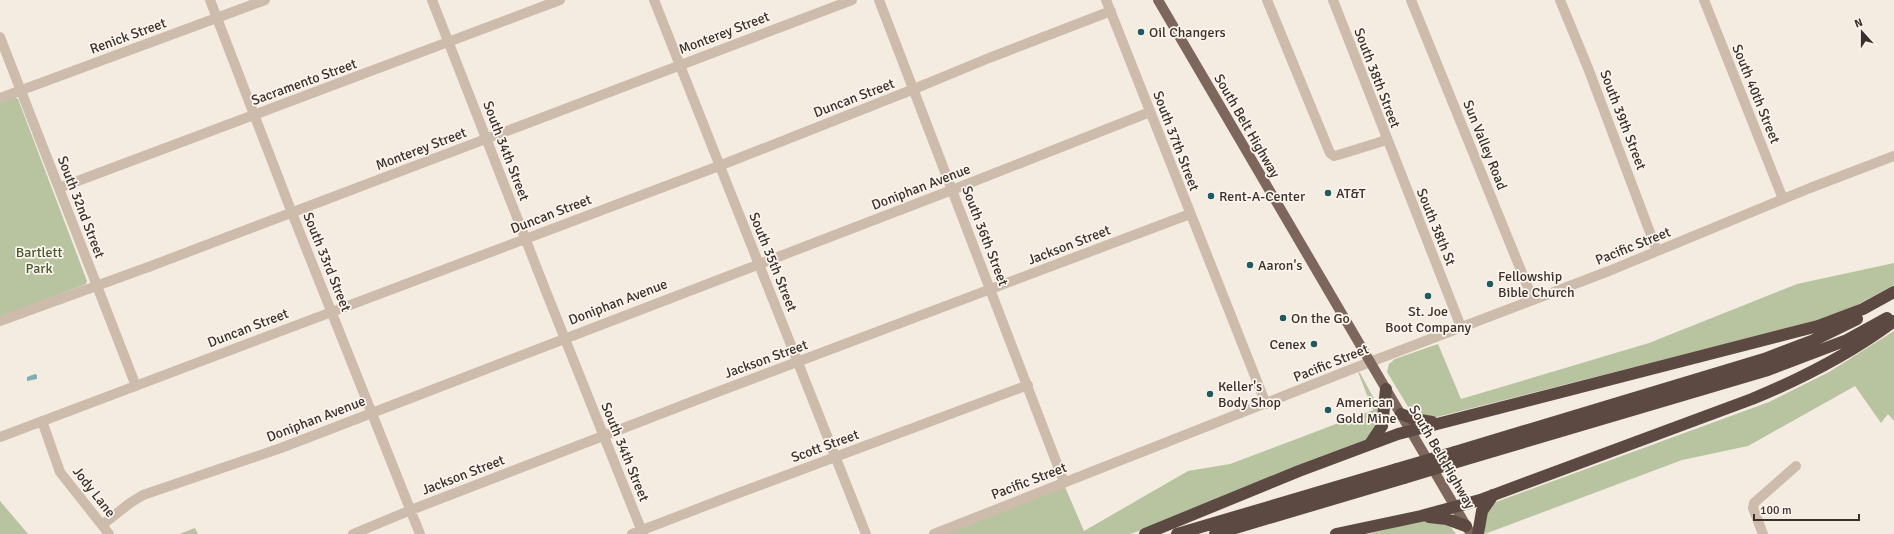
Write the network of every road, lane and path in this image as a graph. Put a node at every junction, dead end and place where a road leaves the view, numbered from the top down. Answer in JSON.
{"nodes":[{"id":1,"x":210,"y":0,"type":"edge"},
{"id":2,"x":265,"y":0,"type":"edge"},
{"id":3,"x":432,"y":0,"type":"edge"},
{"id":4,"x":560,"y":0,"type":"edge"},
{"id":5,"x":654,"y":0,"type":"edge"},
{"id":6,"x":852,"y":0,"type":"edge"},
{"id":7,"x":879,"y":0,"type":"edge"},
{"id":8,"x":1106,"y":0,"type":"edge"},
{"id":9,"x":1158,"y":0,"type":"edge"},
{"id":10,"x":1267,"y":0,"type":"edge"},
{"id":11,"x":1333,"y":0,"type":"edge"},
{"id":12,"x":1411,"y":0,"type":"edge"},
{"id":13,"x":1560,"y":0,"type":"edge"},
{"id":14,"x":1704,"y":0,"type":"edge"},
{"id":15,"x":1111,"y":11,"type":"junction"},
{"id":16,"x":217,"y":18,"type":"junction"},
{"id":17,"x":0,"y":37,"type":"edge"},
{"id":18,"x":449,"y":43,"type":"junction"},
{"id":19,"x":680,"y":65,"type":"junction"},
{"id":20,"x":914,"y":89,"type":"junction"},
{"id":21,"x":21,"y":90,"type":"junction"},
{"id":22,"x":0,"y":98,"type":"edge"},
{"id":23,"x":1150,"y":112,"type":"junction"},
{"id":24,"x":255,"y":115,"type":"junction"},
{"id":25,"x":1386,"y":138,"type":"junction"},
{"id":26,"x":486,"y":140,"type":"junction"},
{"id":27,"x":1894,"y":156,"type":"edge"},
{"id":28,"x":719,"y":166,"type":"junction"},
{"id":29,"x":59,"y":188,"type":"junction"},
{"id":30,"x":952,"y":190,"type":"junction"},
{"id":31,"x":1783,"y":199,"type":"junction"},
{"id":32,"x":292,"y":213,"type":"junction"},
{"id":33,"x":1190,"y":214,"type":"junction"},
{"id":34,"x":525,"y":239,"type":"junction"},
{"id":35,"x":1658,"y":251,"type":"junction"},
{"id":36,"x":758,"y":264,"type":"junction"},
{"id":37,"x":96,"y":286,"type":"junction"},
{"id":38,"x":990,"y":289,"type":"junction"},
{"id":39,"x":1894,"y":292,"type":"edge"},
{"id":40,"x":1894,"y":297,"type":"edge"},
{"id":41,"x":1533,"y":300,"type":"junction"},
{"id":42,"x":332,"y":311,"type":"junction"},
{"id":43,"x":1894,"y":314,"type":"edge"},
{"id":44,"x":0,"y":321,"type":"edge"},
{"id":45,"x":1894,"y":321,"type":"edge"},
{"id":46,"x":1461,"y":327,"type":"junction"},
{"id":47,"x":564,"y":338,"type":"junction"},
{"id":48,"x":798,"y":362,"type":"junction"},
{"id":49,"x":1370,"y":362,"type":"junction"},
{"id":50,"x":1028,"y":385,"type":"junction"},
{"id":51,"x":136,"y":386,"type":"junction"},
{"id":52,"x":1386,"y":389,"type":"junction"},
{"id":53,"x":1266,"y":404,"type":"junction"},
{"id":54,"x":372,"y":413,"type":"junction"},
{"id":55,"x":1401,"y":414,"type":"junction"},
{"id":56,"x":42,"y":421,"type":"junction"},
{"id":57,"x":1437,"y":423,"type":"junction"},
{"id":58,"x":1410,"y":430,"type":"junction"},
{"id":59,"x":603,"y":436,"type":"junction"},
{"id":60,"x":0,"y":437,"type":"edge"},
{"id":61,"x":1370,"y":444,"type":"junction"},
{"id":62,"x":1458,"y":456,"type":"junction"},
{"id":63,"x":835,"y":458,"type":"junction"},
{"id":64,"x":1796,"y":466,"type":"dead end"},
{"id":65,"x":1401,"y":473,"type":"junction"},
{"id":66,"x":1064,"y":482,"type":"junction"},
{"id":67,"x":1494,"y":495,"type":"junction"},
{"id":68,"x":1455,"y":507,"type":"junction"},
{"id":69,"x":410,"y":510,"type":"junction"},
{"id":70,"x":1422,"y":516,"type":"junction"},
{"id":71,"x":102,"y":525,"type":"junction"},
{"id":72,"x":1469,"y":530,"type":"edge"},
{"id":73,"x":639,"y":533,"type":"edge"},
{"id":74,"x":109,"y":534,"type":"edge"},
{"id":75,"x":353,"y":534,"type":"edge"},
{"id":76,"x":420,"y":534,"type":"edge"},
{"id":77,"x":866,"y":534,"type":"edge"},
{"id":78,"x":934,"y":534,"type":"edge"},
{"id":79,"x":1146,"y":534,"type":"edge"},
{"id":80,"x":1177,"y":534,"type":"edge"},
{"id":81,"x":1214,"y":534,"type":"edge"},
{"id":82,"x":1336,"y":534,"type":"edge"},
{"id":83,"x":1478,"y":534,"type":"edge"},
{"id":84,"x":1763,"y":534,"type":"edge"}],
"edges":[{"from":1,"to":16,"type":"street","name":"South 33rd Street"},
{"from":2,"to":16,"type":"street","name":"Renick Street"},
{"from":3,"to":18,"type":"street","name":"South 34th Street"},
{"from":4,"to":18,"type":"street","name":"Sacramento Street"},
{"from":5,"to":19,"type":"street","name":"South 35th Street"},
{"from":6,"to":19,"type":"street","name":"Monterey Street"},
{"from":7,"to":20,"type":"street","name":"South 36th Street"},
{"from":8,"to":15,"type":"street","name":"South 37th Street"},
{"from":9,"to":49,"type":"main road","name":"South Belt Highway"},
{"from":10,"to":25,"type":"street","name":"South 38th Street"},
{"from":11,"to":25,"type":"street","name":"South 38th Street"},
{"from":12,"to":41,"type":"street","name":"Sun Valley Road"},
{"from":13,"to":35,"type":"street","name":"South 39th Street"},
{"from":14,"to":31,"type":"street","name":"South 40th Street"},
{"from":15,"to":20,"type":"street","name":"Duncan Street"},
{"from":15,"to":23,"type":"street","name":"South 37th Street"},
{"from":16,"to":21,"type":"street","name":"Renick Street"},
{"from":16,"to":24,"type":"street","name":"South 33rd Street"},
{"from":17,"to":21,"type":"street","name":"South 32nd Street"},
{"from":18,"to":24,"type":"street","name":"Sacramento Street"},
{"from":18,"to":26,"type":"street","name":"South 34th Street"},
{"from":19,"to":26,"type":"street","name":"Monterey Street"},
{"from":19,"to":28,"type":"street","name":"South 35th Street"},
{"from":20,"to":28,"type":"street","name":"Duncan Street"},
{"from":20,"to":30,"type":"street","name":"South 36th Street"},
{"from":21,"to":22,"type":"street","name":"Renick Street"},
{"from":21,"to":29,"type":"street","name":"South 32nd Street"},
{"from":23,"to":30,"type":"street","name":"Doniphan Avenue"},
{"from":23,"to":33,"type":"street","name":"South 37th Street"},
{"from":24,"to":29,"type":"street","name":"Sacramento Street"},
{"from":24,"to":32,"type":"street","name":"South 33rd Street"},
{"from":25,"to":46,"type":"street","name":"South 38th St"},
{"from":26,"to":32,"type":"street","name":"Monterey Street"},
{"from":26,"to":34,"type":"street","name":"South 34th Street"},
{"from":27,"to":31,"type":"street","name":"Pacific Street"},
{"from":28,"to":34,"type":"street","name":"Duncan Street"},
{"from":28,"to":36,"type":"street","name":"South 35th Street"},
{"from":29,"to":37,"type":"street","name":"South 32nd Street"},
{"from":30,"to":36,"type":"street","name":"Doniphan Avenue"},
{"from":30,"to":38,"type":"street","name":"South 36th Street"},
{"from":31,"to":35,"type":"street","name":"Pacific Street"},
{"from":32,"to":37,"type":"street","name":"Monterey Street"},
{"from":32,"to":42,"type":"street","name":"South 33rd Street"},
{"from":33,"to":38,"type":"street","name":"Jackson Street"},
{"from":33,"to":53,"type":"street","name":"South 37th Street"},
{"from":34,"to":42,"type":"street","name":"Duncan Street"},
{"from":34,"to":47,"type":"street","name":"South 34th Street"},
{"from":35,"to":41,"type":"street","name":"Pacific Street"},
{"from":36,"to":47,"type":"street","name":"Doniphan Avenue"},
{"from":36,"to":48,"type":"street","name":"South 35th Street"},
{"from":37,"to":44,"type":"street","name":"Monterey Street"},
{"from":37,"to":51,"type":"street","name":"South 32nd Street"},
{"from":38,"to":48,"type":"street","name":"Jackson Street"},
{"from":38,"to":50,"type":"street","name":"South 36th Street"},
{"from":39,"to":57,"type":"highway"},
{"from":40,"to":62,"type":"highway"},
{"from":41,"to":46,"type":"street","name":"Pacific Street"},
{"from":42,"to":51,"type":"street","name":"Duncan Street"},
{"from":42,"to":54,"type":"street","name":"South 33rd Street"},
{"from":43,"to":62,"type":"highway"},
{"from":45,"to":67,"type":"highway"},
{"from":46,"to":49,"type":"street","name":"Pacific Street"},
{"from":47,"to":54,"type":"street","name":"Doniphan Avenue"},
{"from":47,"to":59,"type":"street","name":"South 34th Street"},
{"from":48,"to":59,"type":"street","name":"Jackson Street"},
{"from":48,"to":63,"type":"street","name":"South 35th Street"},
{"from":49,"to":52,"type":"main road","name":"South Belt Highway"},
{"from":49,"to":53,"type":"street","name":"Pacific Street"},
{"from":50,"to":63,"type":"street","name":"Scott Street"},
{"from":50,"to":66,"type":"street","name":"South 36th Street"},
{"from":51,"to":56,"type":"street","name":"Duncan Street"},
{"from":52,"to":55,"type":"main road","name":"South Belt Highway"},
{"from":52,"to":61,"type":"highway"},
{"from":53,"to":66,"type":"street","name":"Pacific Street"},
{"from":54,"to":69,"type":"street","name":"South 33rd Street"},
{"from":54,"to":71,"type":"street","name":"Doniphan Avenue"},
{"from":55,"to":57,"type":"highway"},
{"from":55,"to":58,"type":"main road","name":"South Belt Highway"},
{"from":56,"to":60,"type":"street","name":"Duncan Street"},
{"from":56,"to":71,"type":"street","name":"Jody Lane"},
{"from":57,"to":58,"type":"highway"},
{"from":58,"to":61,"type":"highway"},
{"from":58,"to":68,"type":"main road","name":"South Belt Highway"},
{"from":59,"to":69,"type":"street","name":"Jackson Street"},
{"from":59,"to":73,"type":"street","name":"South 34th Street"},
{"from":61,"to":79,"type":"highway"},
{"from":62,"to":65,"type":"highway","bridge":true},
{"from":63,"to":73,"type":"street","name":"Scott Street"},
{"from":63,"to":77,"type":"street","name":"South 35th Street"},
{"from":64,"to":84,"type":"street"},
{"from":65,"to":80,"type":"highway"},
{"from":65,"to":81,"type":"highway"},
{"from":66,"to":78,"type":"street","name":"Pacific Street"},
{"from":67,"to":68,"type":"highway"},
{"from":67,"to":83,"type":"highway"},
{"from":68,"to":70,"type":"highway"},
{"from":68,"to":72,"type":"main road","name":"South Belt Highway"},
{"from":69,"to":75,"type":"street","name":"Jackson Street"},
{"from":69,"to":76,"type":"street","name":"South 33rd Street"},
{"from":70,"to":72,"type":"highway"},
{"from":70,"to":82,"type":"highway"},
{"from":71,"to":74,"type":"street","name":"Jody Lane"}]}
